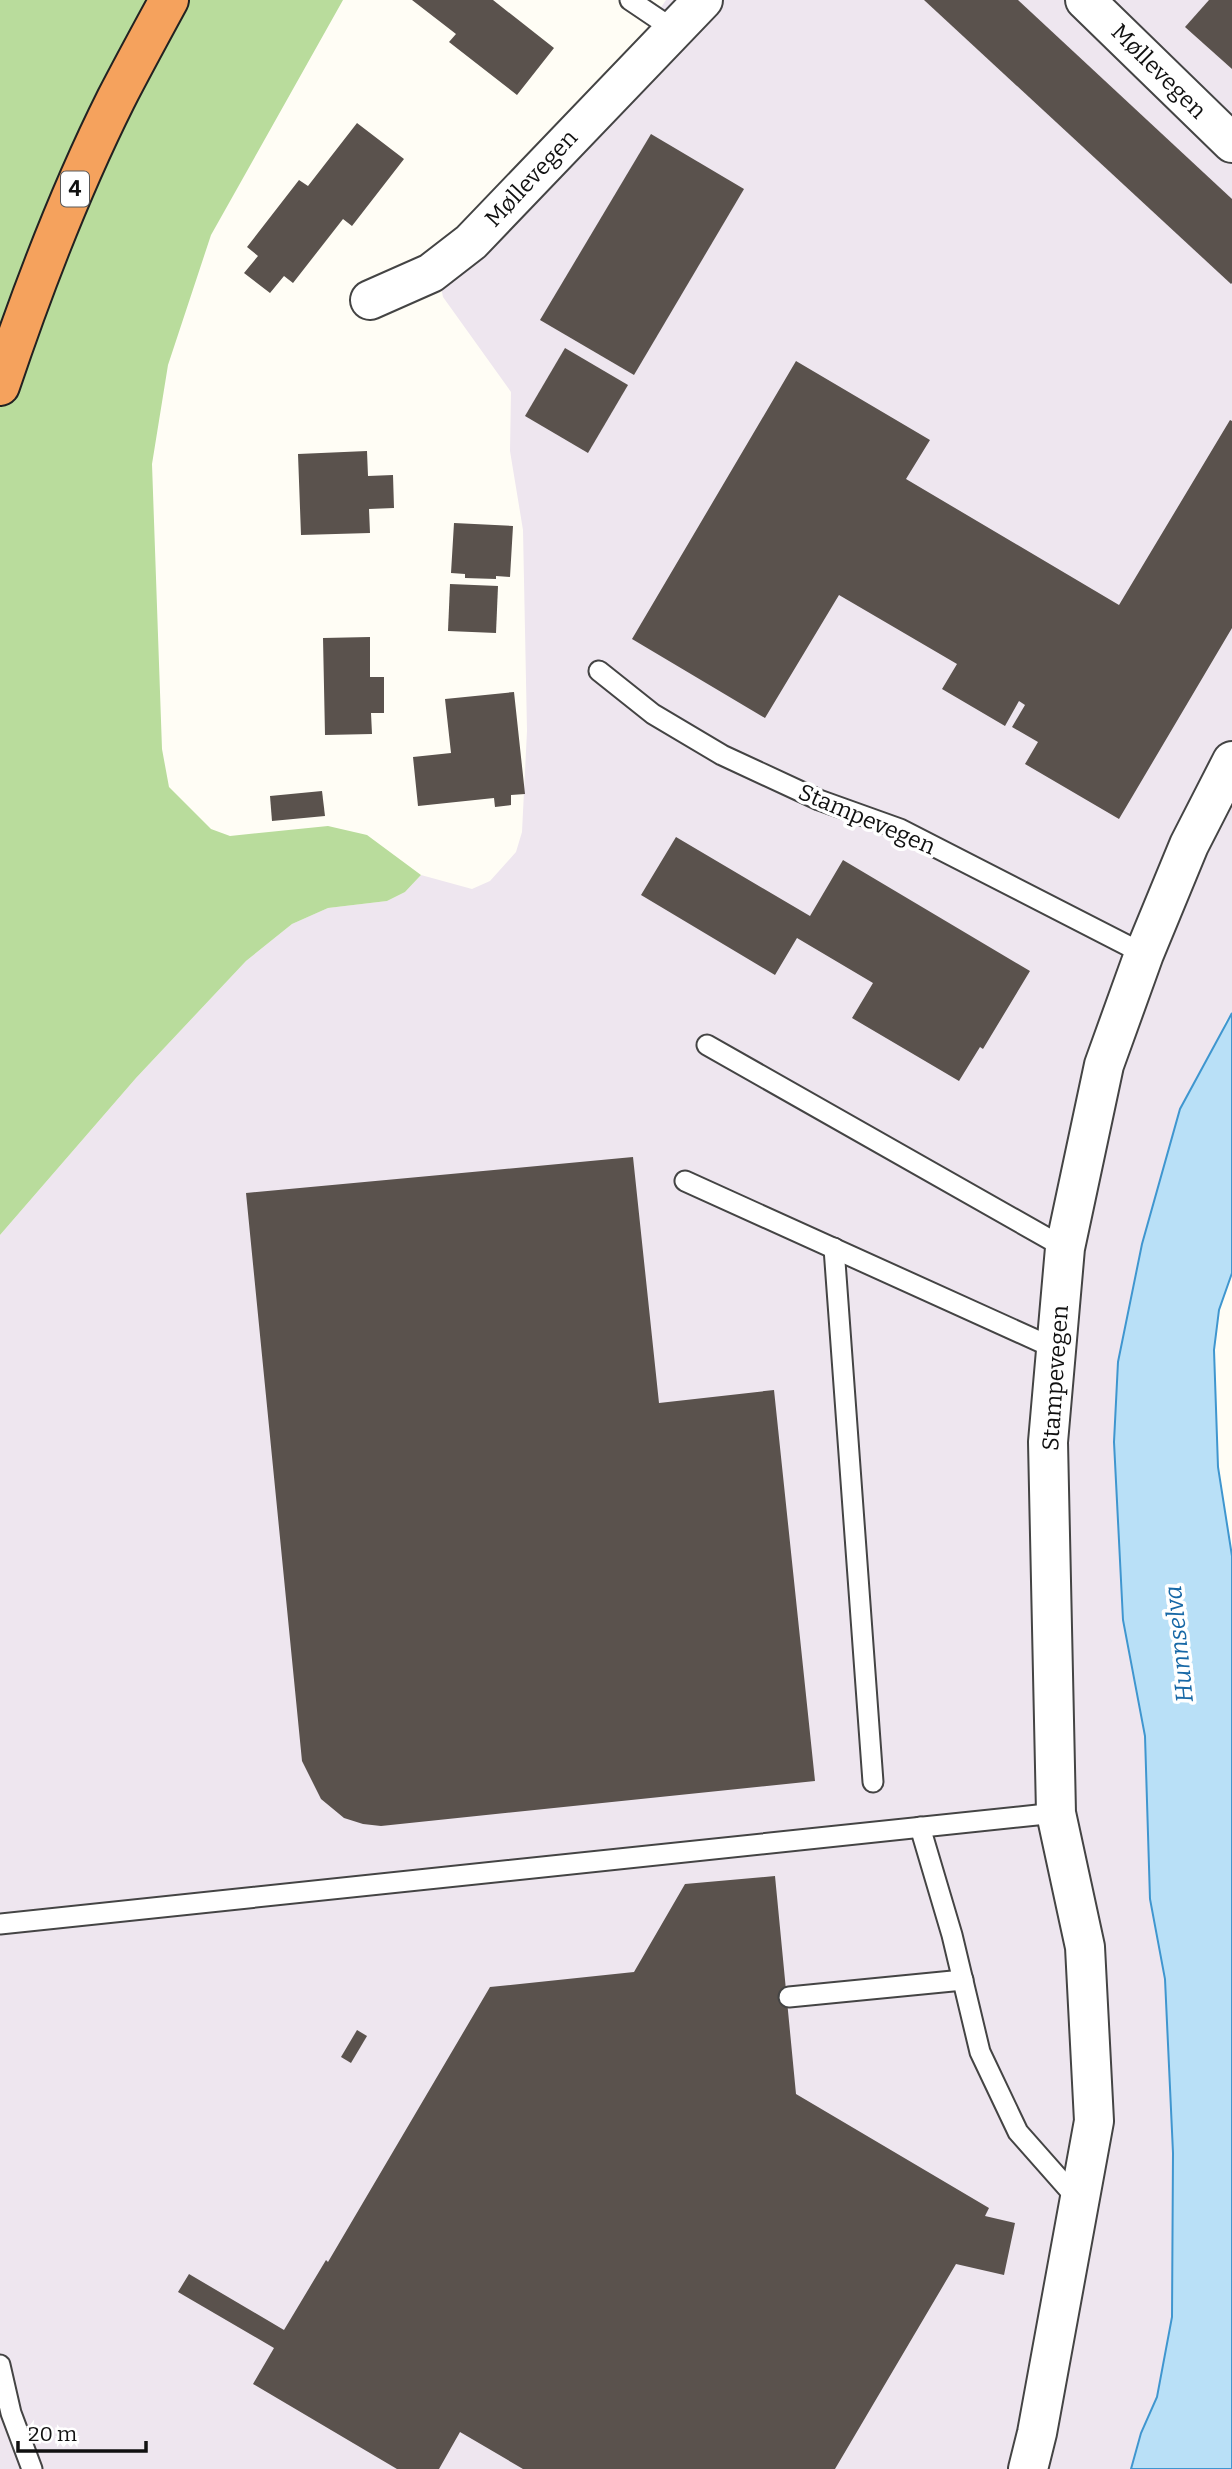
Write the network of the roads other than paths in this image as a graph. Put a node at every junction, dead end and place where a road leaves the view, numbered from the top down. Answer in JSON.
{"nodes":[{"id":1,"x":169,"y":0,"type":"edge"},
{"id":2,"x":630,"y":0,"type":"edge"},
{"id":3,"x":703,"y":0,"type":"edge"},
{"id":4,"x":1085,"y":0,"type":"edge"},
{"id":5,"x":673,"y":29,"type":"junction"},
{"id":6,"x":1232,"y":143,"type":"edge"},
{"id":7,"x":370,"y":300,"type":"dead end"},
{"id":8,"x":0,"y":386,"type":"edge"},
{"id":9,"x":599,"y":671,"type":"dead end"},
{"id":10,"x":1232,"y":761,"type":"edge"},
{"id":11,"x":1144,"y":954,"type":"junction"},
{"id":12,"x":707,"y":1045,"type":"dead end"},
{"id":13,"x":685,"y":1181,"type":"dead end"},
{"id":14,"x":834,"y":1248,"type":"junction"},
{"id":15,"x":1065,"y":1248,"type":"junction"},
{"id":16,"x":1056,"y":1349,"type":"junction"},
{"id":17,"x":873,"y":1782,"type":"dead end"},
{"id":18,"x":1056,"y":1813,"type":"junction"},
{"id":19,"x":920,"y":1827,"type":"junction"},
{"id":20,"x":0,"y":1924,"type":"edge"},
{"id":21,"x":963,"y":1980,"type":"junction"},
{"id":22,"x":789,"y":1997,"type":"dead end"},
{"id":23,"x":1079,"y":2201,"type":"junction"},
{"id":24,"x":0,"y":2365,"type":"edge"},
{"id":25,"x":32,"y":2469,"type":"edge"},
{"id":26,"x":1028,"y":2469,"type":"edge"}],
"edges":[{"from":1,"to":8,"type":"highway","number":"4"},
{"from":2,"to":5,"type":"lane"},
{"from":3,"to":5,"type":"street","name":"Møllevegen"},
{"from":4,"to":6,"type":"street","name":"Møllevegen"},
{"from":5,"to":7,"type":"street","name":"Møllevegen"},
{"from":9,"to":11,"type":"lane","name":"Stampevegen"},
{"from":10,"to":11,"type":"street","name":"Stampevegen"},
{"from":11,"to":15,"type":"street","name":"Stampevegen"},
{"from":12,"to":15,"type":"lane"},
{"from":13,"to":14,"type":"lane"},
{"from":14,"to":16,"type":"lane"},
{"from":14,"to":17,"type":"lane"},
{"from":15,"to":16,"type":"street","name":"Stampevegen"},
{"from":16,"to":18,"type":"street","name":"Stampevegen"},
{"from":18,"to":19,"type":"lane"},
{"from":18,"to":23,"type":"street","name":"Stampevegen"},
{"from":19,"to":20,"type":"lane"},
{"from":19,"to":21,"type":"lane"},
{"from":21,"to":22,"type":"lane"},
{"from":21,"to":23,"type":"lane"},
{"from":23,"to":26,"type":"street","name":"Stampevegen"},
{"from":24,"to":25,"type":"lane"}]}
